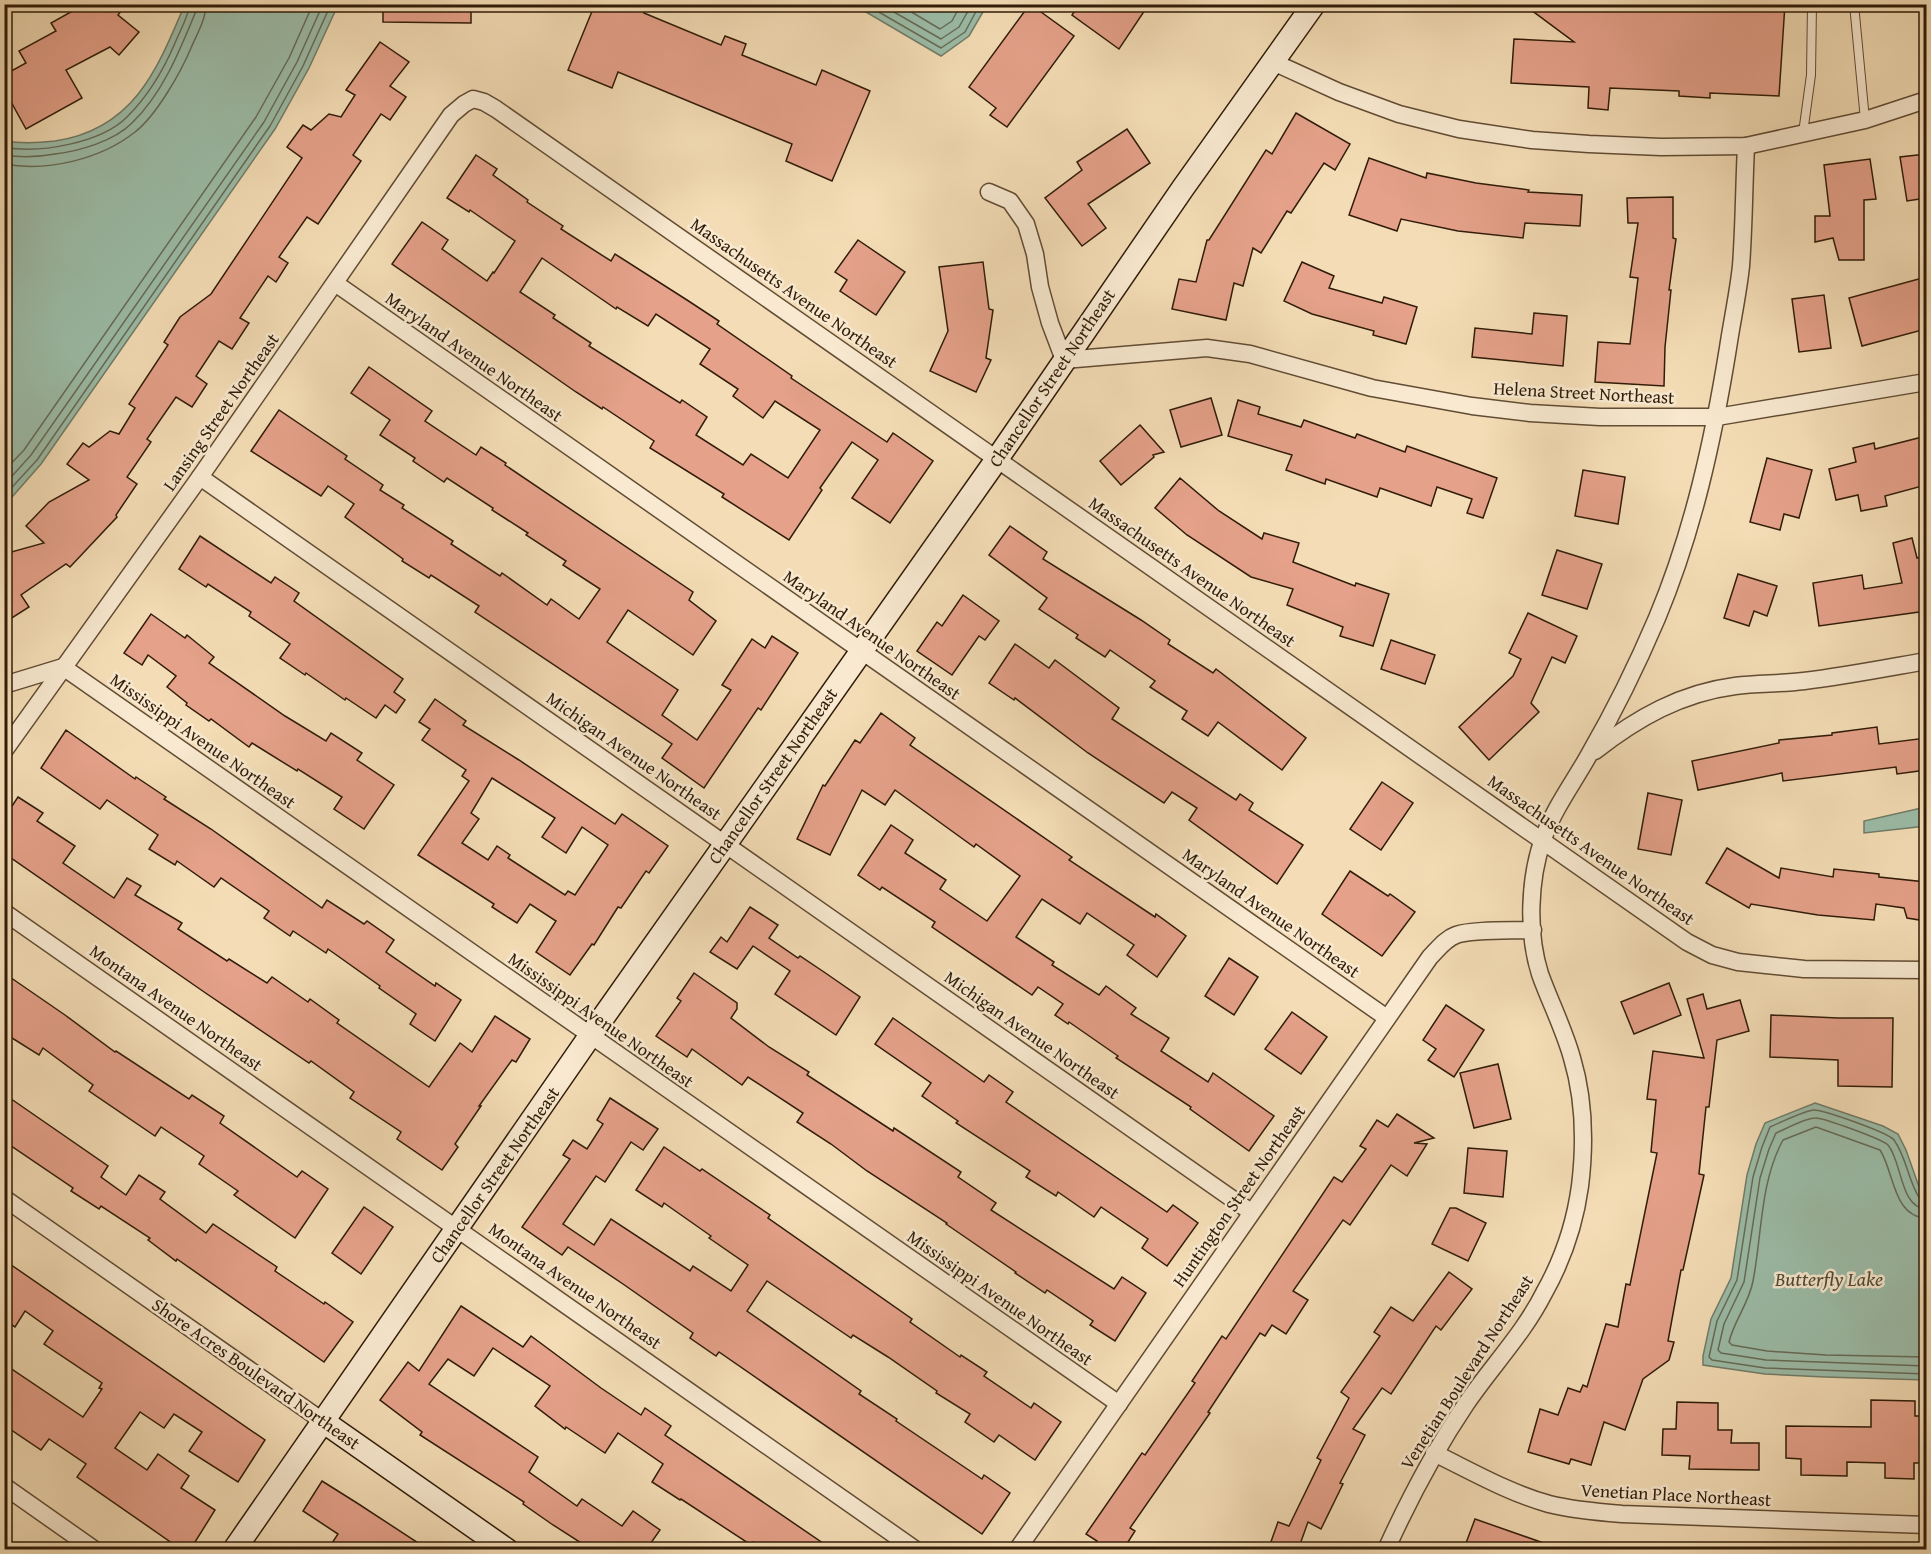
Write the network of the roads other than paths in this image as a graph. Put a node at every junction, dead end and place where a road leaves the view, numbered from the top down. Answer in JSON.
{"nodes":[{"id":1,"x":1314,"y":4,"type":"edge"},
{"id":2,"x":1812,"y":4,"type":"edge"},
{"id":3,"x":1854,"y":4,"type":"edge"},
{"id":4,"x":1273,"y":62,"type":"junction"},
{"id":5,"x":473,"y":99,"type":"joint"},
{"id":6,"x":1926,"y":100,"type":"edge"},
{"id":7,"x":1865,"y":120,"type":"junction"},
{"id":8,"x":1803,"y":133,"type":"junction"},
{"id":9,"x":1746,"y":146,"type":"junction"},
{"id":10,"x":989,"y":192,"type":"dead end"},
{"id":11,"x":335,"y":283,"type":"junction"},
{"id":12,"x":1064,"y":360,"type":"junction"},
{"id":13,"x":1926,"y":382,"type":"edge"},
{"id":14,"x":1717,"y":417,"type":"junction"},
{"id":15,"x":997,"y":459,"type":"junction"},
{"id":16,"x":200,"y":477,"type":"junction"},
{"id":17,"x":860,"y":651,"type":"junction"},
{"id":18,"x":1926,"y":661,"type":"edge"},
{"id":19,"x":63,"y":667,"type":"junction"},
{"id":20,"x":4,"y":685,"type":"edge"},
{"id":21,"x":4,"y":751,"type":"edge"},
{"id":22,"x":1589,"y":755,"type":"junction"},
{"id":23,"x":1543,"y":840,"type":"junction"},
{"id":24,"x":727,"y":844,"type":"junction"},
{"id":25,"x":4,"y":912,"type":"edge"},
{"id":26,"x":1533,"y":930,"type":"junction"},
{"id":27,"x":1926,"y":970,"type":"edge"},
{"id":28,"x":1387,"y":1018,"type":"junction"},
{"id":29,"x":591,"y":1036,"type":"junction"},
{"id":30,"x":4,"y":1197,"type":"edge"},
{"id":31,"x":1251,"y":1212,"type":"junction"},
{"id":32,"x":458,"y":1228,"type":"junction"},
{"id":33,"x":1119,"y":1404,"type":"junction"},
{"id":34,"x":324,"y":1422,"type":"junction"},
{"id":35,"x":1434,"y":1453,"type":"junction"},
{"id":36,"x":4,"y":1486,"type":"edge"},
{"id":37,"x":1926,"y":1525,"type":"edge"},
{"id":38,"x":95,"y":1550,"type":"edge"},
{"id":39,"x":234,"y":1550,"type":"edge"},
{"id":40,"x":507,"y":1550,"type":"edge"},
{"id":41,"x":916,"y":1550,"type":"edge"},
{"id":42,"x":1017,"y":1550,"type":"edge"},
{"id":43,"x":1386,"y":1550,"type":"edge"}],
"edges":[{"from":1,"to":4,"type":"street","name":"Chancellor Street Northeast"},
{"from":2,"to":8,"type":"lane"},
{"from":3,"to":7,"type":"lane"},
{"from":4,"to":9,"type":"street"},
{"from":4,"to":12,"type":"street","name":"Chancellor Street Northeast"},
{"from":5,"to":11,"type":"street","name":"Lansing Street Northeast"},
{"from":5,"to":15,"type":"street","name":"Massachusetts Avenue Northeast"},
{"from":6,"to":7,"type":"street"},
{"from":7,"to":8,"type":"street"},
{"from":8,"to":9,"type":"street"},
{"from":9,"to":14,"type":"street","name":"Venetian Boulevard Northeast"},
{"from":10,"to":12,"type":"street"},
{"from":11,"to":16,"type":"street","name":"Lansing Street Northeast"},
{"from":11,"to":17,"type":"street","name":"Maryland Avenue Northeast"},
{"from":12,"to":14,"type":"street","name":"Helena Street Northeast"},
{"from":12,"to":15,"type":"street","name":"Chancellor Street Northeast"},
{"from":13,"to":14,"type":"street","name":"Helena Street Northeast"},
{"from":14,"to":22,"type":"street","name":"Venetian Boulevard Northeast"},
{"from":15,"to":17,"type":"street","name":"Chancellor Street Northeast"},
{"from":15,"to":23,"type":"street","name":"Massachusetts Avenue Northeast"},
{"from":16,"to":19,"type":"street","name":"Lansing Street Northeast"},
{"from":16,"to":24,"type":"street","name":"Michigan Avenue Northeast"},
{"from":17,"to":24,"type":"street","name":"Chancellor Street Northeast"},
{"from":17,"to":28,"type":"street","name":"Maryland Avenue Northeast"},
{"from":18,"to":22,"type":"street"},
{"from":19,"to":20,"type":"street"},
{"from":19,"to":21,"type":"street","name":"Lansing Street Northeast"},
{"from":19,"to":29,"type":"street","name":"Mississippi Avenue Northeast"},
{"from":22,"to":23,"type":"street","name":"Venetian Boulevard Northeast"},
{"from":23,"to":26,"type":"street","name":"Venetian Boulevard Northeast"},
{"from":23,"to":27,"type":"street","name":"Massachusetts Avenue Northeast"},
{"from":24,"to":29,"type":"street","name":"Chancellor Street Northeast"},
{"from":24,"to":31,"type":"street","name":"Michigan Avenue Northeast"},
{"from":25,"to":32,"type":"street","name":"Montana Avenue Northeast"},
{"from":26,"to":28,"type":"street","name":"Huntington Street Northeast"},
{"from":26,"to":35,"type":"street","name":"Venetian Boulevard Northeast"},
{"from":28,"to":31,"type":"street","name":"Huntington Street Northeast"},
{"from":29,"to":32,"type":"street","name":"Chancellor Street Northeast"},
{"from":29,"to":33,"type":"street","name":"Mississippi Avenue Northeast"},
{"from":30,"to":34,"type":"street","name":"Shore Acres Boulevard Northeast"},
{"from":31,"to":33,"type":"street","name":"Huntington Street Northeast"},
{"from":32,"to":34,"type":"street","name":"Chancellor Street Northeast"},
{"from":32,"to":41,"type":"street","name":"Montana Avenue Northeast"},
{"from":33,"to":42,"type":"street","name":"Huntington Street Northeast"},
{"from":34,"to":39,"type":"street","name":"Chancellor Street Northeast"},
{"from":34,"to":40,"type":"street","name":"Shore Acres Boulevard Northeast"},
{"from":35,"to":37,"type":"street","name":"Venetian Place Northeast"},
{"from":35,"to":43,"type":"street","name":"Venetian Boulevard Northeast"},
{"from":36,"to":38,"type":"street"}]}
